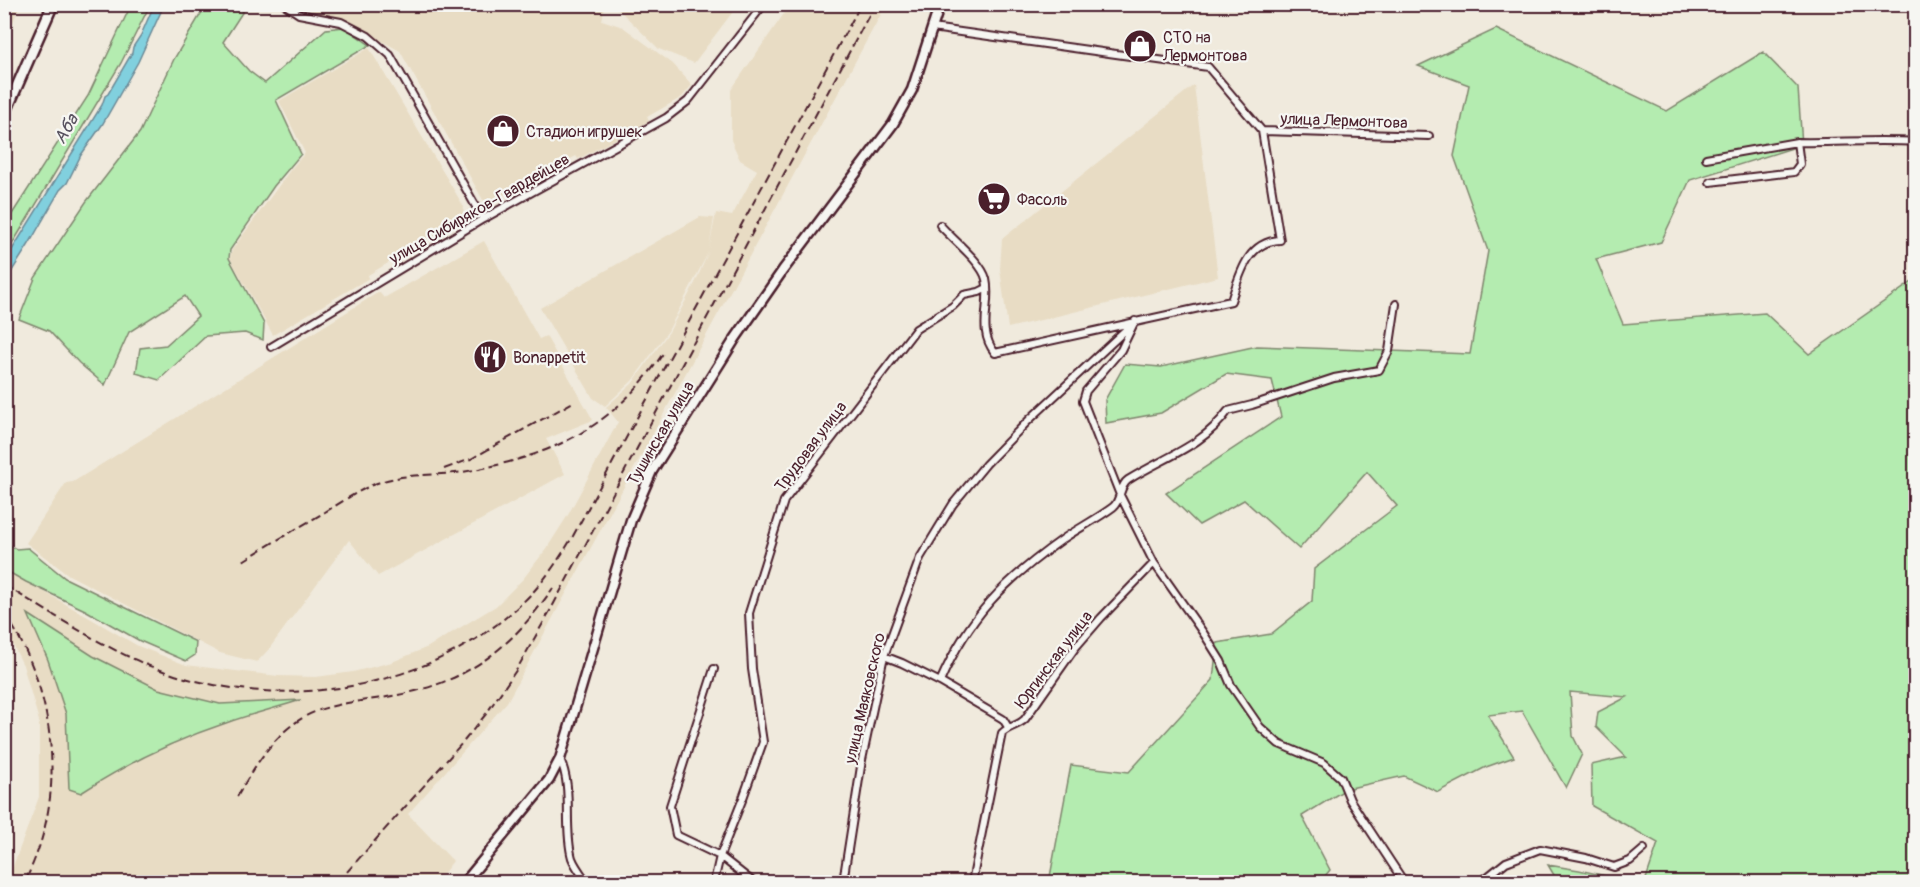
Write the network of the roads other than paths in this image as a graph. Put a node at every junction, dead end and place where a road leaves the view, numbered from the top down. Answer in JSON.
{"nodes":[{"id":1,"x":53,"y":4,"type":"edge"},
{"id":2,"x":284,"y":4,"type":"edge"},
{"id":3,"x":764,"y":4,"type":"edge"},
{"id":4,"x":940,"y":4,"type":"edge"},
{"id":5,"x":932,"y":28,"type":"junction"},
{"id":6,"x":4,"y":116,"type":"edge"},
{"id":7,"x":1262,"y":131,"type":"junction"},
{"id":8,"x":1429,"y":136,"type":"dead end"},
{"id":9,"x":1797,"y":142,"type":"junction"},
{"id":10,"x":1916,"y":142,"type":"edge"},
{"id":11,"x":1706,"y":158,"type":"dead end"},
{"id":12,"x":1710,"y":182,"type":"dead end"},
{"id":13,"x":483,"y":219,"type":"junction"},
{"id":14,"x":940,"y":225,"type":"dead end"},
{"id":15,"x":987,"y":288,"type":"junction"},
{"id":16,"x":1396,"y":304,"type":"dead end"},
{"id":17,"x":1135,"y":321,"type":"junction"},
{"id":18,"x":271,"y":347,"type":"dead end"},
{"id":19,"x":1120,"y":495,"type":"junction"},
{"id":20,"x":1154,"y":563,"type":"junction"},
{"id":21,"x":884,"y":657,"type":"junction"},
{"id":22,"x":714,"y":669,"type":"dead end"},
{"id":23,"x":940,"y":682,"type":"junction"},
{"id":24,"x":1008,"y":727,"type":"junction"},
{"id":25,"x":560,"y":759,"type":"junction"},
{"id":26,"x":1644,"y":849,"type":"dead end"},
{"id":27,"x":720,"y":856,"type":"junction"},
{"id":28,"x":465,"y":882,"type":"edge"},
{"id":29,"x":587,"y":882,"type":"edge"},
{"id":30,"x":714,"y":882,"type":"edge"},
{"id":31,"x":753,"y":882,"type":"edge"},
{"id":32,"x":843,"y":882,"type":"edge"},
{"id":33,"x":972,"y":882,"type":"edge"},
{"id":34,"x":1404,"y":882,"type":"edge"},
{"id":35,"x":1481,"y":882,"type":"edge"}],
"edges":[{"from":1,"to":6,"type":"main road"},
{"from":2,"to":13,"type":"street"},
{"from":3,"to":13,"type":"street","name":"улица Сибиряков-Гвардейцев"},
{"from":4,"to":5,"type":"main road","name":"Тушинская улица"},
{"from":5,"to":7,"type":"street","name":"улица Лермонтова"},
{"from":5,"to":25,"type":"main road","name":"Тушинская улица"},
{"from":7,"to":8,"type":"street","name":"улица Лермонтова"},
{"from":7,"to":17,"type":"street"},
{"from":9,"to":10,"type":"street"},
{"from":9,"to":11,"type":"street"},
{"from":9,"to":12,"type":"street"},
{"from":13,"to":18,"type":"street","name":"улица Сибиряков-Гвардейцев"},
{"from":14,"to":15,"type":"street"},
{"from":15,"to":17,"type":"street"},
{"from":15,"to":27,"type":"street","name":"Трудовая улица"},
{"from":16,"to":19,"type":"street"},
{"from":17,"to":19,"type":"street"},
{"from":17,"to":21,"type":"street","name":"улица Маяковского"},
{"from":19,"to":20,"type":"street"},
{"from":19,"to":23,"type":"street"},
{"from":20,"to":24,"type":"street","name":"Юргинская улица"},
{"from":20,"to":34,"type":"street"},
{"from":21,"to":23,"type":"street"},
{"from":21,"to":32,"type":"street","name":"улица Маяковского"},
{"from":22,"to":27,"type":"street"},
{"from":23,"to":24,"type":"street"},
{"from":24,"to":33,"type":"street","name":"Юргинская улица"},
{"from":25,"to":28,"type":"main road","name":"Тушинская улица"},
{"from":25,"to":29,"type":"street"},
{"from":26,"to":35,"type":"street"},
{"from":27,"to":30,"type":"street","name":"Трудовая улица"},
{"from":27,"to":31,"type":"street"}]}
